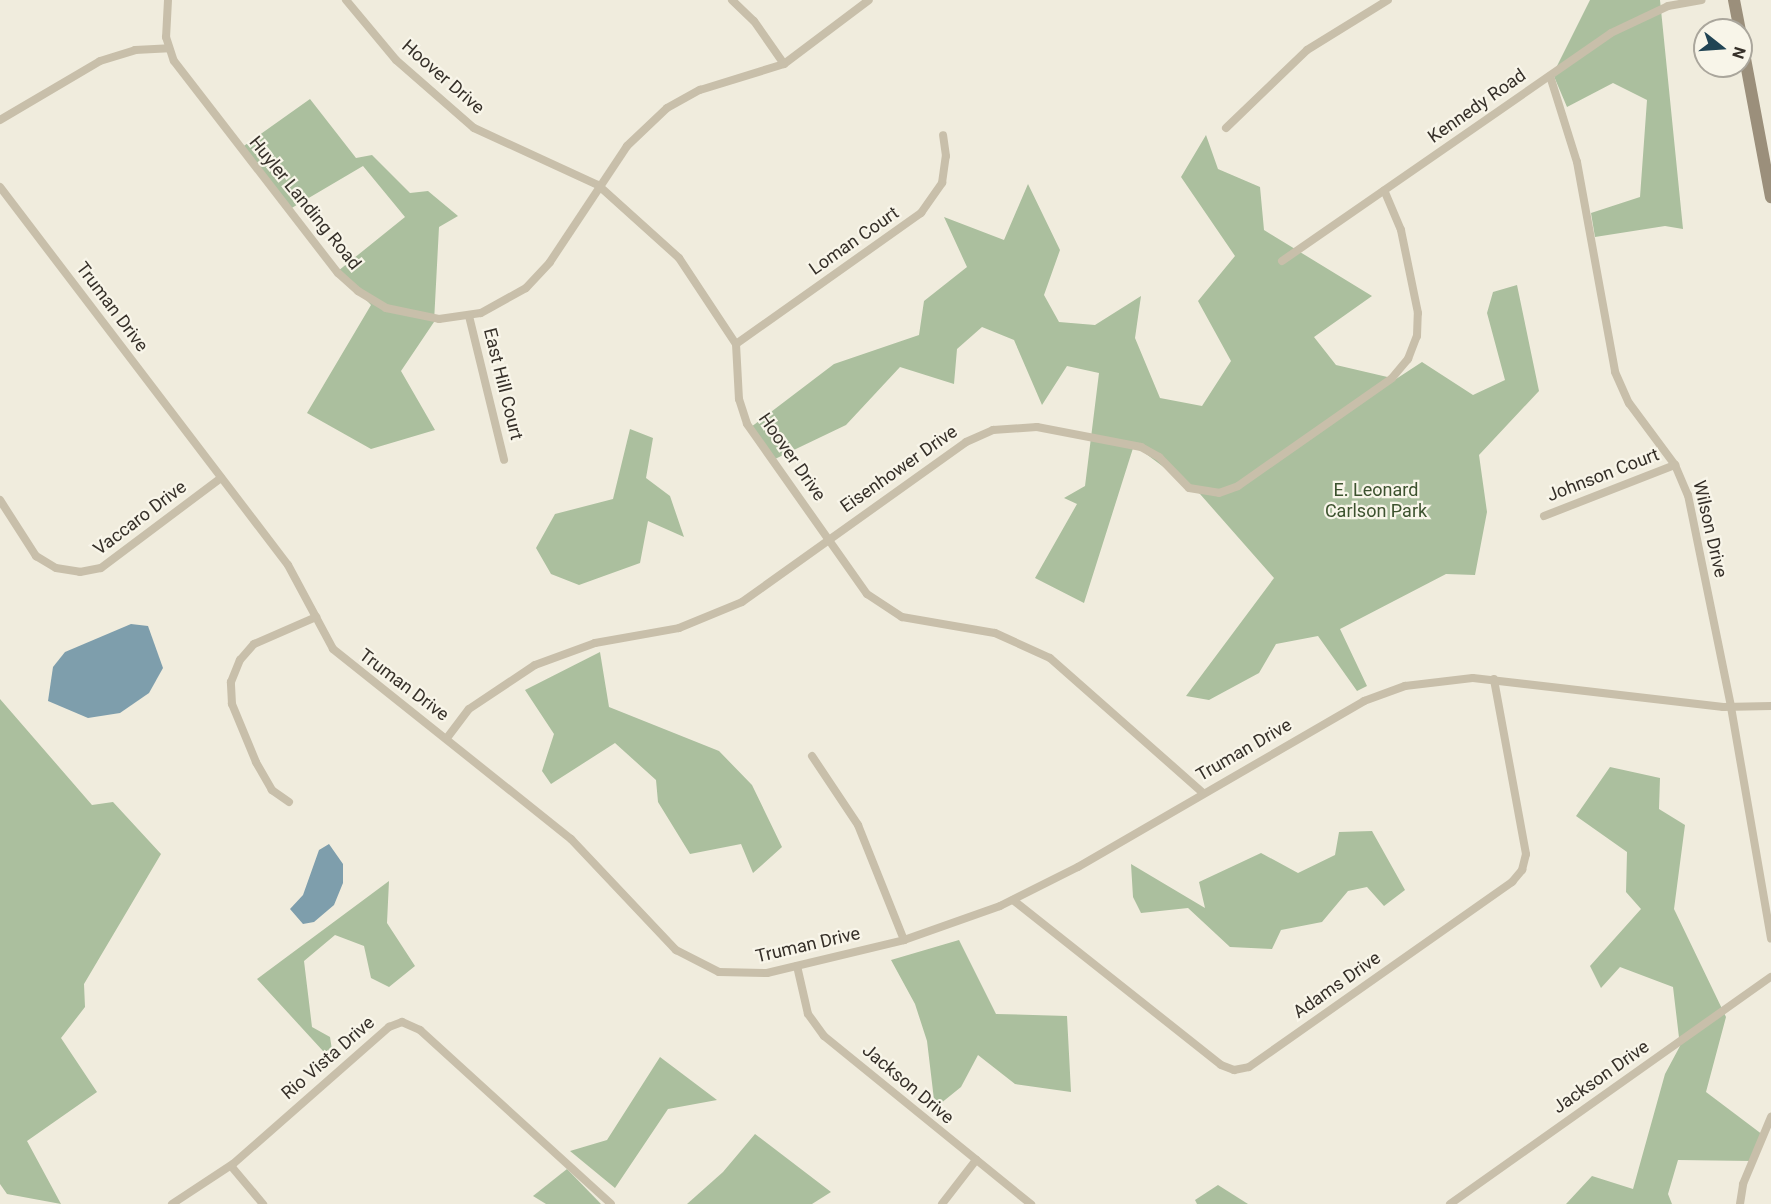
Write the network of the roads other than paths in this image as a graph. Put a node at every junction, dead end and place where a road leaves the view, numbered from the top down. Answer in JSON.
{"nodes":[{"id":1,"x":168,"y":0,"type":"edge"},
{"id":2,"x":346,"y":0,"type":"edge"},
{"id":3,"x":732,"y":0,"type":"edge"},
{"id":4,"x":869,"y":0,"type":"edge"},
{"id":5,"x":1388,"y":0,"type":"edge"},
{"id":6,"x":1701,"y":0,"type":"edge"},
{"id":7,"x":1734,"y":0,"type":"edge"},
{"id":8,"x":1738,"y":18,"type":"edge"},
{"id":9,"x":169,"y":48,"type":"junction"},
{"id":10,"x":784,"y":64,"type":"junction"},
{"id":11,"x":1550,"y":76,"type":"junction"},
{"id":12,"x":1750,"y":78,"type":"edge"},
{"id":13,"x":0,"y":120,"type":"edge"},
{"id":14,"x":1226,"y":128,"type":"dead end"},
{"id":15,"x":943,"y":135,"type":"dead end"},
{"id":16,"x":1767,"y":154,"type":"edge"},
{"id":17,"x":598,"y":185,"type":"junction"},
{"id":18,"x":0,"y":188,"type":"edge"},
{"id":19,"x":1384,"y":190,"type":"junction"},
{"id":20,"x":1771,"y":197,"type":"edge"},
{"id":21,"x":1282,"y":261,"type":"dead end"},
{"id":22,"x":470,"y":316,"type":"junction"},
{"id":23,"x":736,"y":344,"type":"junction"},
{"id":24,"x":504,"y":460,"type":"dead end"},
{"id":25,"x":1675,"y":465,"type":"junction"},
{"id":26,"x":221,"y":478,"type":"junction"},
{"id":27,"x":0,"y":500,"type":"edge"},
{"id":28,"x":1544,"y":516,"type":"dead end"},
{"id":29,"x":829,"y":539,"type":"junction"},
{"id":30,"x":316,"y":617,"type":"junction"},
{"id":31,"x":1494,"y":679,"type":"junction"},
{"id":32,"x":1771,"y":706,"type":"edge"},
{"id":33,"x":1731,"y":707,"type":"junction"},
{"id":34,"x":447,"y":738,"type":"junction"},
{"id":35,"x":812,"y":756,"type":"dead end"},
{"id":36,"x":1203,"y":793,"type":"junction"},
{"id":37,"x":289,"y":802,"type":"dead end"},
{"id":38,"x":1013,"y":900,"type":"junction"},
{"id":39,"x":1771,"y":939,"type":"edge"},
{"id":40,"x":904,"y":940,"type":"junction"},
{"id":41,"x":797,"y":966,"type":"junction"},
{"id":42,"x":1771,"y":977,"type":"edge"},
{"id":43,"x":1771,"y":1117,"type":"edge"},
{"id":44,"x":976,"y":1160,"type":"junction"},
{"id":45,"x":231,"y":1166,"type":"junction"},
{"id":46,"x":171,"y":1204,"type":"edge"},
{"id":47,"x":263,"y":1204,"type":"edge"},
{"id":48,"x":611,"y":1204,"type":"edge"},
{"id":49,"x":942,"y":1204,"type":"edge"},
{"id":50,"x":1031,"y":1204,"type":"edge"},
{"id":51,"x":1450,"y":1204,"type":"edge"},
{"id":52,"x":1740,"y":1204,"type":"edge"}],
"edges":[{"from":1,"to":9,"type":"street"},
{"from":2,"to":17,"type":"street","name":"Hoover Drive"},
{"from":3,"to":10,"type":"street"},
{"from":4,"to":10,"type":"street","name":"Huyler Landing Road"},
{"from":5,"to":14,"type":"street"},
{"from":6,"to":11,"type":"street","name":"Kennedy Road"},
{"from":7,"to":8,"type":"main road"},
{"from":9,"to":13,"type":"street"},
{"from":9,"to":22,"type":"street","name":"Huyler Landing Road"},
{"from":10,"to":17,"type":"street","name":"Huyler Landing Road"},
{"from":11,"to":19,"type":"street","name":"Kennedy Road"},
{"from":11,"to":25,"type":"street","name":"Wilson Drive"},
{"from":12,"to":16,"type":"main road"},
{"from":15,"to":23,"type":"street","name":"Loman Court"},
{"from":16,"to":20,"type":"main road"},
{"from":17,"to":22,"type":"street","name":"Huyler Landing Road"},
{"from":17,"to":23,"type":"street","name":"Hoover Drive"},
{"from":18,"to":26,"type":"street","name":"Truman Drive"},
{"from":19,"to":21,"type":"street","name":"Kennedy Road"},
{"from":19,"to":29,"type":"street","name":"Eisenhower Drive"},
{"from":22,"to":24,"type":"street","name":"East Hill Court"},
{"from":23,"to":29,"type":"street","name":"Hoover Drive"},
{"from":25,"to":28,"type":"street","name":"Johnson Court"},
{"from":25,"to":33,"type":"street","name":"Wilson Drive"},
{"from":26,"to":27,"type":"street","name":"Vaccaro Drive"},
{"from":26,"to":30,"type":"street","name":"Truman Drive"},
{"from":29,"to":34,"type":"street","name":"Eisenhower Drive"},
{"from":29,"to":36,"type":"street","name":"Hoover Drive"},
{"from":30,"to":34,"type":"street","name":"Truman Drive"},
{"from":30,"to":37,"type":"street"},
{"from":31,"to":33,"type":"street","name":"Truman Drive"},
{"from":31,"to":36,"type":"street","name":"Truman Drive"},
{"from":31,"to":38,"type":"street","name":"Adams Drive"},
{"from":32,"to":33,"type":"street","name":"Truman Drive"},
{"from":33,"to":39,"type":"street","name":"Wilson Drive"},
{"from":34,"to":41,"type":"street","name":"Truman Drive"},
{"from":35,"to":40,"type":"street"},
{"from":36,"to":38,"type":"street","name":"Truman Drive"},
{"from":38,"to":40,"type":"street","name":"Truman Drive"},
{"from":40,"to":41,"type":"street","name":"Truman Drive"},
{"from":41,"to":44,"type":"street","name":"Jackson Drive"},
{"from":42,"to":51,"type":"street","name":"Jackson Drive"},
{"from":43,"to":52,"type":"street"},
{"from":44,"to":49,"type":"street"},
{"from":44,"to":50,"type":"street","name":"Jackson Drive"},
{"from":45,"to":46,"type":"street","name":"Rio Vista Drive"},
{"from":45,"to":47,"type":"street"},
{"from":45,"to":48,"type":"street","name":"Rio Vista Drive"}]}
